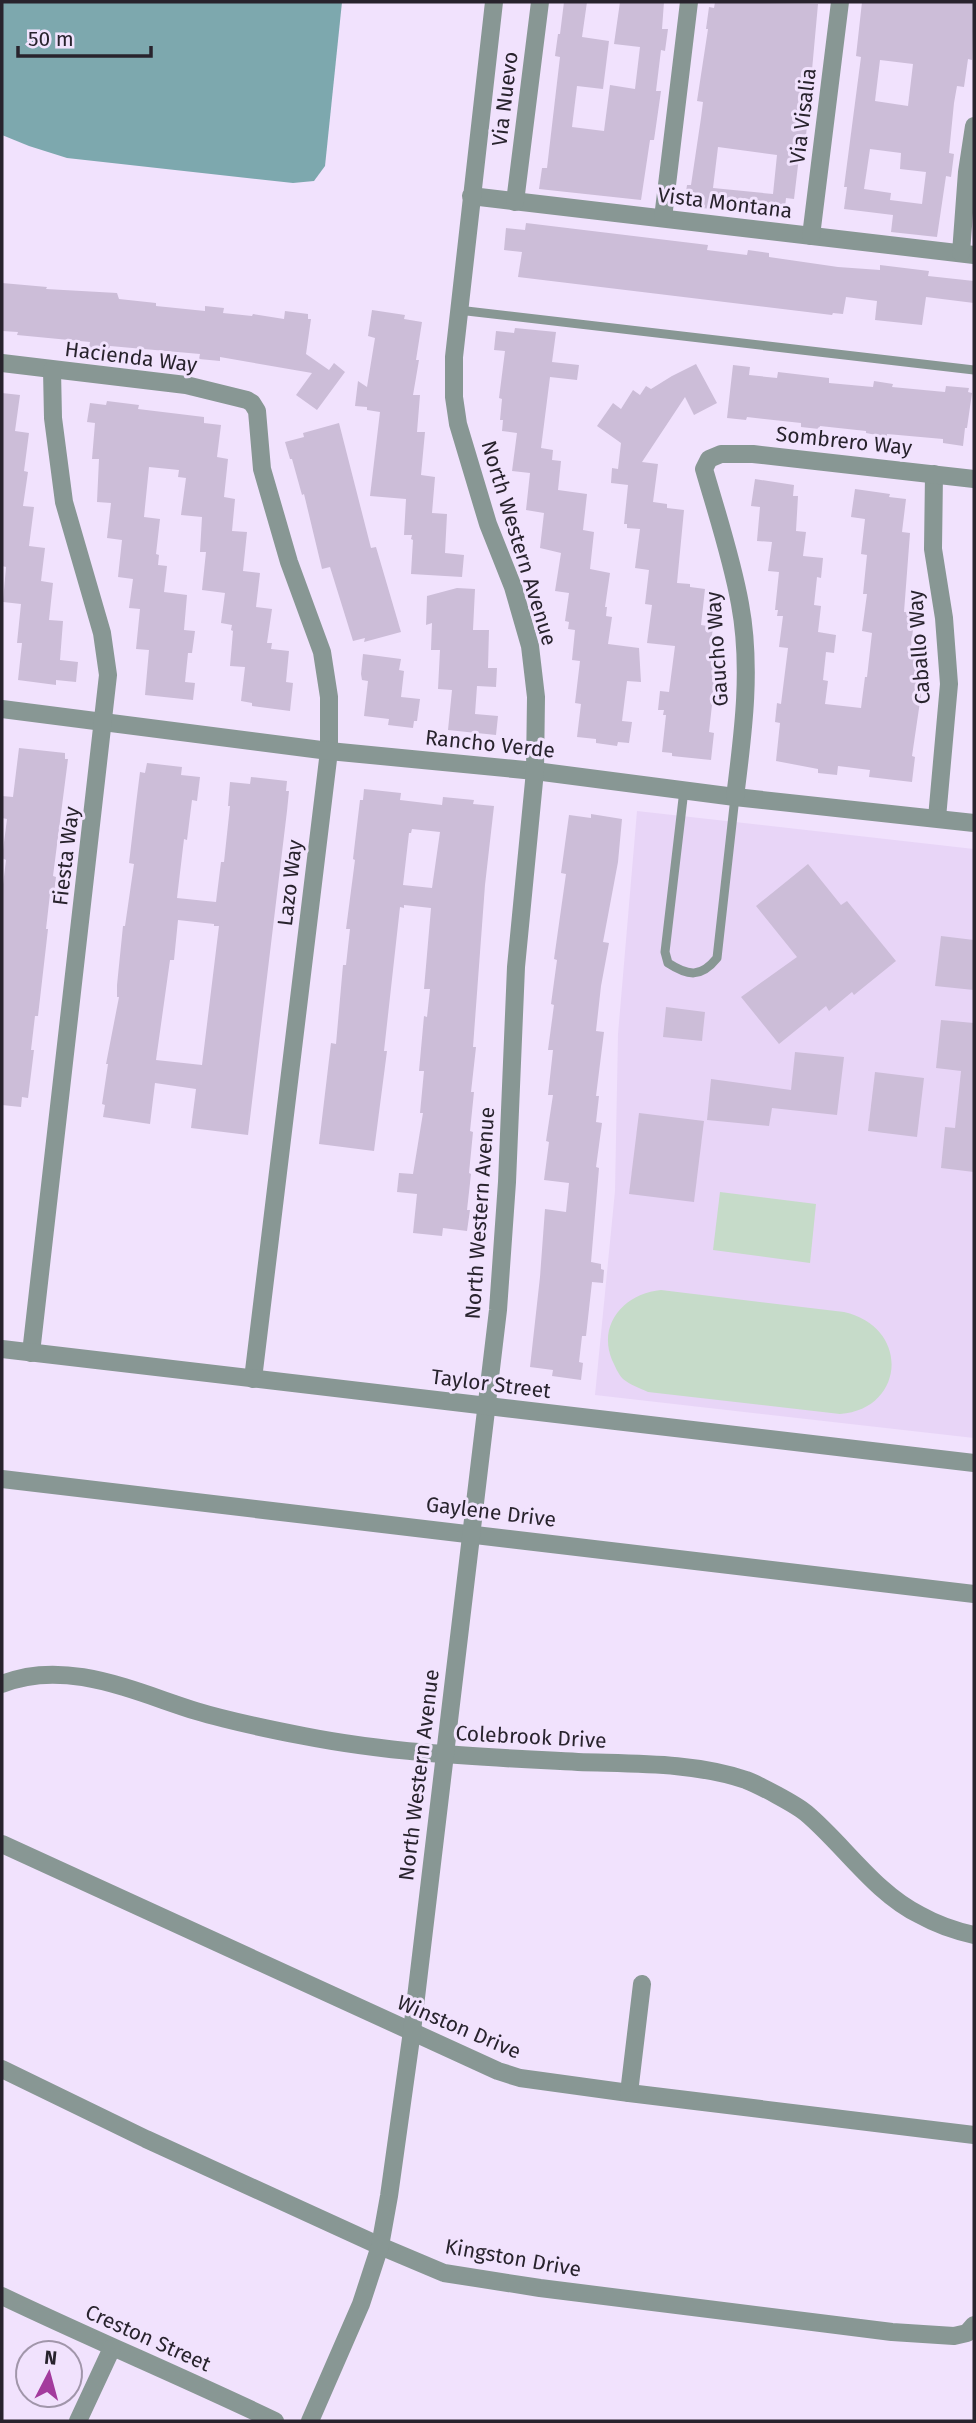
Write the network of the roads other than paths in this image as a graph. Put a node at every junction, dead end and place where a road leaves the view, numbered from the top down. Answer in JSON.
{"nodes":[{"id":1,"x":494,"y":2,"type":"edge"},
{"id":2,"x":540,"y":2,"type":"edge"},
{"id":3,"x":689,"y":2,"type":"edge"},
{"id":4,"x":840,"y":2,"type":"edge"},
{"id":5,"x":974,"y":126,"type":"edge"},
{"id":6,"x":471,"y":196,"type":"junction"},
{"id":7,"x":515,"y":202,"type":"junction"},
{"id":8,"x":663,"y":219,"type":"junction"},
{"id":9,"x":811,"y":236,"type":"junction"},
{"id":10,"x":967,"y":254,"type":"edge"},
{"id":11,"x":458,"y":310,"type":"junction"},
{"id":12,"x":2,"y":363,"type":"edge"},
{"id":13,"x":52,"y":370,"type":"junction"},
{"id":14,"x":974,"y":370,"type":"edge"},
{"id":15,"x":252,"y":403,"type":"joint"},
{"id":16,"x":709,"y":459,"type":"joint"},
{"id":17,"x":934,"y":474,"type":"junction"},
{"id":18,"x":974,"y":479,"type":"edge"},
{"id":19,"x":2,"y":709,"type":"edge"},
{"id":20,"x":104,"y":723,"type":"junction"},
{"id":21,"x":329,"y":751,"type":"junction"},
{"id":22,"x":535,"y":771,"type":"junction"},
{"id":23,"x":684,"y":790,"type":"junction"},
{"id":24,"x":734,"y":797,"type":"junction"},
{"id":25,"x":937,"y":818,"type":"junction"},
{"id":26,"x":974,"y":823,"type":"edge"},
{"id":27,"x":2,"y":1349,"type":"edge"},
{"id":28,"x":32,"y":1353,"type":"junction"},
{"id":29,"x":253,"y":1379,"type":"junction"},
{"id":30,"x":486,"y":1406,"type":"junction"},
{"id":31,"x":974,"y":1463,"type":"edge"},
{"id":32,"x":2,"y":1479,"type":"edge"},
{"id":33,"x":472,"y":1533,"type":"junction"},
{"id":34,"x":974,"y":1594,"type":"edge"},
{"id":35,"x":2,"y":1684,"type":"edge"},
{"id":36,"x":444,"y":1755,"type":"junction"},
{"id":37,"x":2,"y":1844,"type":"edge"},
{"id":38,"x":974,"y":1935,"type":"edge"},
{"id":39,"x":642,"y":1984,"type":"dead end"},
{"id":40,"x":412,"y":2031,"type":"junction"},
{"id":41,"x":2,"y":2069,"type":"edge"},
{"id":42,"x":629,"y":2093,"type":"junction"},
{"id":43,"x":974,"y":2135,"type":"edge"},
{"id":44,"x":380,"y":2246,"type":"junction"},
{"id":45,"x":2,"y":2296,"type":"edge"},
{"id":46,"x":973,"y":2327,"type":"edge"},
{"id":47,"x":112,"y":2348,"type":"junction"},
{"id":48,"x":78,"y":2421,"type":"edge"},
{"id":49,"x":275,"y":2421,"type":"edge"},
{"id":50,"x":310,"y":2421,"type":"edge"}],
"edges":[{"from":1,"to":6,"type":"street","name":"North Western Avenue"},
{"from":2,"to":7,"type":"street","name":"Via Nuevo"},
{"from":3,"to":8,"type":"street"},
{"from":4,"to":9,"type":"street","name":"Via Visalia"},
{"from":5,"to":10,"type":"street"},
{"from":6,"to":7,"type":"street","name":"Vista Montana"},
{"from":6,"to":11,"type":"street","name":"North Western Avenue"},
{"from":7,"to":8,"type":"street","name":"Vista Montana"},
{"from":8,"to":9,"type":"street","name":"Vista Montana"},
{"from":9,"to":10,"type":"street","name":"Vista Montana"},
{"from":11,"to":14,"type":"lane"},
{"from":11,"to":22,"type":"street","name":"North Western Avenue"},
{"from":12,"to":13,"type":"street","name":"Hacienda Way"},
{"from":13,"to":15,"type":"street","name":"Hacienda Way"},
{"from":13,"to":20,"type":"street","name":"Fiesta Way"},
{"from":15,"to":21,"type":"street","name":"Lazo Way"},
{"from":16,"to":17,"type":"street","name":"Sombrero Way"},
{"from":16,"to":24,"type":"street","name":"Gaucho Way"},
{"from":17,"to":18,"type":"street","name":"Sombrero Way"},
{"from":17,"to":25,"type":"street","name":"Caballo Way"},
{"from":19,"to":20,"type":"street","name":"Rancho Verde"},
{"from":20,"to":21,"type":"street","name":"Rancho Verde"},
{"from":20,"to":28,"type":"street","name":"Fiesta Way"},
{"from":21,"to":22,"type":"street","name":"Rancho Verde"},
{"from":21,"to":29,"type":"street","name":"Lazo Way"},
{"from":22,"to":23,"type":"street","name":"Rancho Verde"},
{"from":22,"to":30,"type":"street","name":"North Western Avenue"},
{"from":23,"to":24,"type":"street","name":"Rancho Verde"},
{"from":23,"to":24,"type":"lane"},
{"from":24,"to":25,"type":"street","name":"Rancho Verde"},
{"from":25,"to":26,"type":"street","name":"Rancho Verde"},
{"from":27,"to":28,"type":"street","name":"Taylor Street"},
{"from":28,"to":29,"type":"street","name":"Taylor Street"},
{"from":29,"to":30,"type":"street","name":"Taylor Street"},
{"from":30,"to":31,"type":"street","name":"Taylor Street"},
{"from":30,"to":33,"type":"street","name":"North Western Avenue"},
{"from":32,"to":33,"type":"street","name":"Gaylene Drive"},
{"from":33,"to":34,"type":"street","name":"Gaylene Drive"},
{"from":33,"to":36,"type":"street","name":"North Western Avenue"},
{"from":35,"to":36,"type":"street","name":"Colebrook Drive"},
{"from":36,"to":38,"type":"street","name":"Colebrook Drive"},
{"from":36,"to":40,"type":"street","name":"North Western Avenue"},
{"from":37,"to":40,"type":"street","name":"Winston Drive"},
{"from":39,"to":42,"type":"street"},
{"from":40,"to":42,"type":"street","name":"Winston Drive"},
{"from":40,"to":44,"type":"street","name":"North Western Avenue"},
{"from":41,"to":44,"type":"street","name":"Kingston Drive"},
{"from":42,"to":43,"type":"street","name":"Winston Drive"},
{"from":44,"to":46,"type":"street","name":"Kingston Drive"},
{"from":44,"to":50,"type":"street","name":"North Western Avenue"},
{"from":45,"to":47,"type":"street","name":"Creston Street"},
{"from":47,"to":48,"type":"street"},
{"from":47,"to":49,"type":"street","name":"Creston Street"}]}
